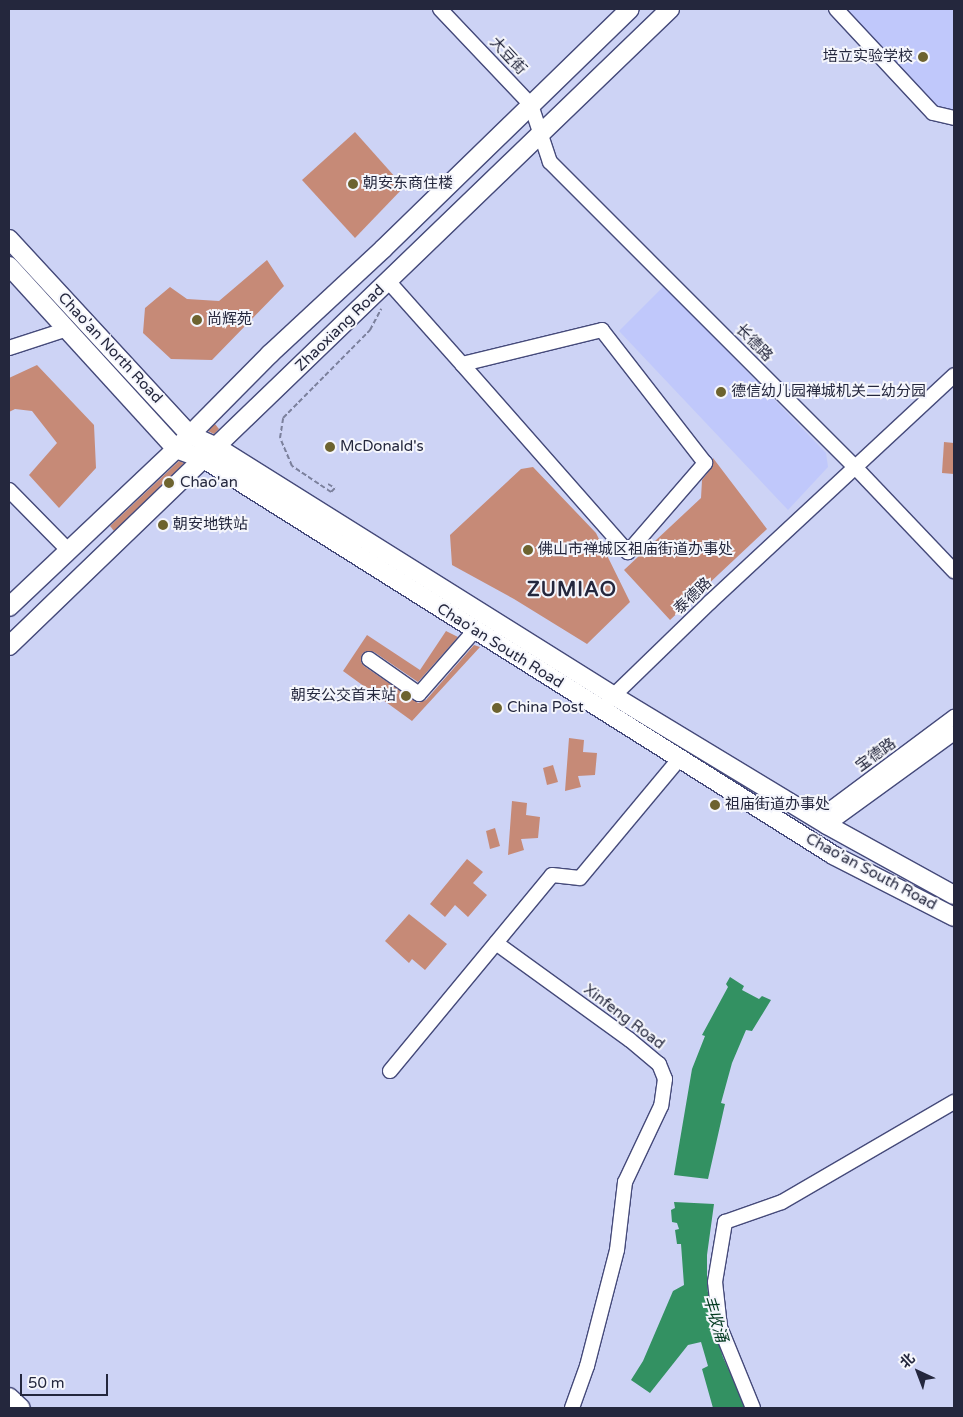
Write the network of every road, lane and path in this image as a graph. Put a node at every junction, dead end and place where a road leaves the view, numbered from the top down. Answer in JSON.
{"nodes":[{"id":1,"x":440,"y":9,"type":"edge"},
{"id":2,"x":630,"y":9,"type":"edge"},
{"id":3,"x":670,"y":9,"type":"edge"},
{"id":4,"x":836,"y":9,"type":"edge"},
{"id":5,"x":531,"y":104,"type":"junction"},
{"id":6,"x":954,"y":118,"type":"edge"},
{"id":7,"x":542,"y":132,"type":"junction"},
{"id":8,"x":9,"y":240,"type":"edge"},
{"id":9,"x":9,"y":266,"type":"edge"},
{"id":10,"x":388,"y":281,"type":"junction"},
{"id":11,"x":382,"y":306,"type":"dead end"},
{"id":12,"x":67,"y":330,"type":"junction"},
{"id":13,"x":9,"y":348,"type":"edge"},
{"id":14,"x":462,"y":364,"type":"junction"},
{"id":15,"x":954,"y":364,"type":"edge"},
{"id":16,"x":954,"y":375,"type":"edge"},
{"id":17,"x":190,"y":434,"type":"junction"},
{"id":18,"x":217,"y":447,"type":"junction"},
{"id":19,"x":176,"y":449,"type":"junction"},
{"id":20,"x":204,"y":460,"type":"junction"},
{"id":21,"x":855,"y":467,"type":"junction"},
{"id":22,"x":328,"y":484,"type":"dead end"},
{"id":23,"x":9,"y":490,"type":"edge"},
{"id":24,"x":68,"y":550,"type":"junction"},
{"id":25,"x":954,"y":572,"type":"edge"},
{"id":26,"x":9,"y":607,"type":"edge"},
{"id":27,"x":475,"y":630,"type":"junction"},
{"id":28,"x":9,"y":646,"type":"edge"},
{"id":29,"x":369,"y":659,"type":"dead end"},
{"id":30,"x":614,"y":696,"type":"junction"},
{"id":31,"x":601,"y":709,"type":"junction"},
{"id":32,"x":954,"y":718,"type":"edge"},
{"id":33,"x":954,"y":733,"type":"edge"},
{"id":34,"x":680,"y":758,"type":"junction"},
{"id":35,"x":822,"y":822,"type":"junction"},
{"id":36,"x":954,"y":895,"type":"edge"},
{"id":37,"x":954,"y":916,"type":"edge"},
{"id":38,"x":496,"y":943,"type":"junction"},
{"id":39,"x":390,"y":1071,"type":"dead end"},
{"id":40,"x":954,"y":1102,"type":"edge"},
{"id":41,"x":9,"y":1397,"type":"edge"},
{"id":42,"x":21,"y":1408,"type":"edge"},
{"id":43,"x":572,"y":1408,"type":"edge"},
{"id":44,"x":753,"y":1408,"type":"edge"}],
"edges":[{"from":1,"to":5,"type":"street","name":"大豆街"},
{"from":2,"to":5,"type":"main road","name":"Zhaoxiang Road"},
{"from":3,"to":7,"type":"main road","name":"Zhaoxiang Road"},
{"from":4,"to":6,"type":"street"},
{"from":5,"to":7,"type":"street","name":"大豆街"},
{"from":5,"to":17,"type":"main road","name":"Zhaoxiang Road"},
{"from":7,"to":10,"type":"main road","name":"Zhaoxiang Road"},
{"from":7,"to":21,"type":"street","name":"长德路"},
{"from":8,"to":17,"type":"main road","name":"Chao'an North Road"},
{"from":9,"to":12,"type":"main road","name":"Chao'an North Road"},
{"from":10,"to":14,"type":"street"},
{"from":10,"to":18,"type":"main road","name":"Zhaoxiang Road"},
{"from":11,"to":22,"type":"path"},
{"from":12,"to":13,"type":"street"},
{"from":12,"to":19,"type":"main road","name":"Chao'an North Road"},
{"from":14,"to":14,"type":"street"},
{"from":15,"to":21,"type":"street","name":"泰德路"},
{"from":16,"to":21,"type":"street","name":"泰德路"},
{"from":17,"to":18,"type":"main road","name":"Chao'an North Road"},
{"from":17,"to":19,"type":"main road","name":"Zhaoxiang Road"},
{"from":18,"to":20,"type":"main road","name":"Zhaoxiang Road"},
{"from":18,"to":30,"type":"main road","name":"Chao'an South Road"},
{"from":19,"to":20,"type":"main road","name":"Chao'an North Road"},
{"from":19,"to":24,"type":"main road","name":"Zhaoxiang Road"},
{"from":20,"to":27,"type":"main road","name":"Chao'an South Road"},
{"from":20,"to":28,"type":"main road","name":"Zhaoxiang Road"},
{"from":21,"to":25,"type":"street","name":"长德路"},
{"from":21,"to":30,"type":"street","name":"泰德路"},
{"from":23,"to":24,"type":"street"},
{"from":24,"to":26,"type":"main road","name":"Zhaoxiang Road"},
{"from":27,"to":29,"type":"street"},
{"from":27,"to":31,"type":"main road","name":"Chao'an South Road"},
{"from":30,"to":31,"type":"street","name":"泰德路"},
{"from":30,"to":35,"type":"main road","name":"Chao'an South Road"},
{"from":31,"to":34,"type":"main road","name":"Chao'an South Road"},
{"from":32,"to":35,"type":"street","name":"宝德路"},
{"from":33,"to":35,"type":"street","name":"宝德路"},
{"from":34,"to":37,"type":"main road","name":"Chao'an South Road"},
{"from":34,"to":38,"type":"street"},
{"from":35,"to":36,"type":"main road","name":"Chao'an South Road"},
{"from":38,"to":39,"type":"street"},
{"from":38,"to":43,"type":"street","name":"Xinfeng Road"},
{"from":40,"to":44,"type":"street"},
{"from":41,"to":42,"type":"main road"}]}
